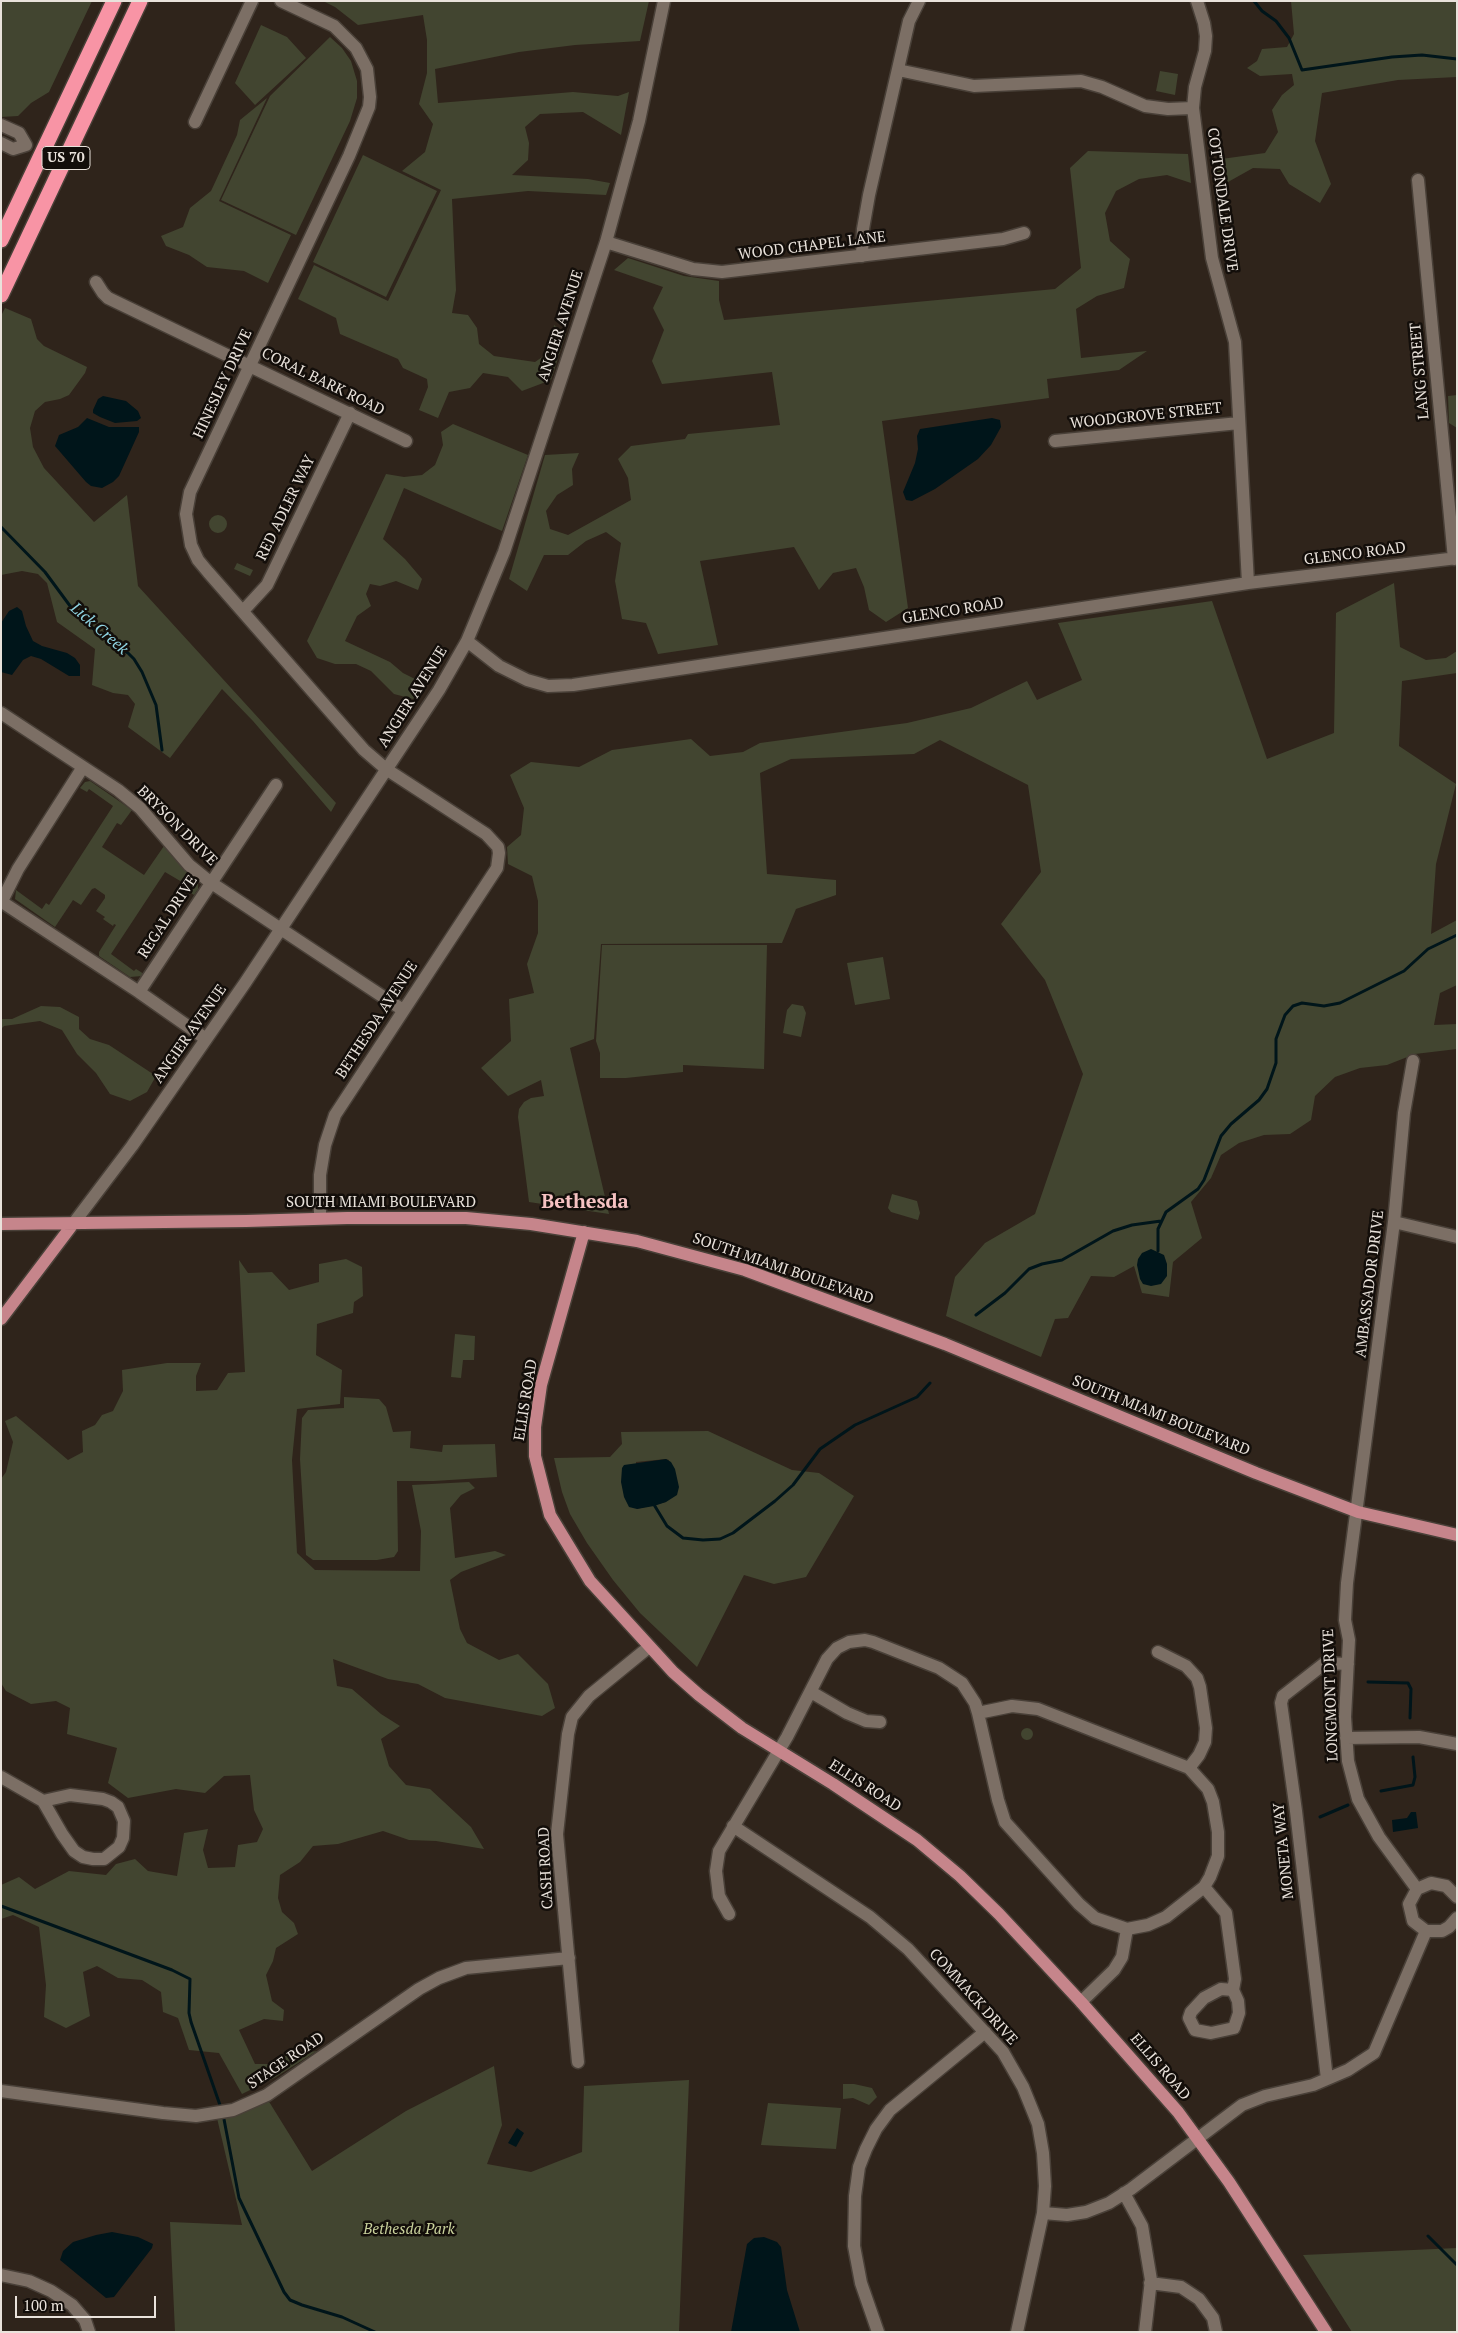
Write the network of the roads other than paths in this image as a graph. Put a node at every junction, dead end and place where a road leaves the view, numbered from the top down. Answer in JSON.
{"nodes":[{"id":1,"x":114,"y":1,"type":"edge"},
{"id":2,"x":140,"y":1,"type":"edge"},
{"id":3,"x":252,"y":1,"type":"edge"},
{"id":4,"x":281,"y":1,"type":"edge"},
{"id":5,"x":664,"y":1,"type":"edge"},
{"id":6,"x":919,"y":1,"type":"edge"},
{"id":7,"x":1197,"y":1,"type":"edge"},
{"id":8,"x":898,"y":70,"type":"junction"},
{"id":9,"x":1193,"y":108,"type":"junction"},
{"id":10,"x":195,"y":122,"type":"dead end"},
{"id":11,"x":1,"y":126,"type":"edge"},
{"id":12,"x":1,"y":143,"type":"edge"},
{"id":13,"x":26,"y":145,"type":"junction"},
{"id":14,"x":42,"y":152,"type":"junction"},
{"id":15,"x":1418,"y":180,"type":"dead end"},
{"id":16,"x":1024,"y":233,"type":"dead end"},
{"id":17,"x":1,"y":240,"type":"edge"},
{"id":18,"x":606,"y":242,"type":"junction"},
{"id":19,"x":862,"y":256,"type":"junction"},
{"id":20,"x":96,"y":282,"type":"dead end"},
{"id":21,"x":1,"y":295,"type":"edge"},
{"id":22,"x":249,"y":365,"type":"junction"},
{"id":23,"x":350,"y":413,"type":"junction"},
{"id":24,"x":1239,"y":423,"type":"junction"},
{"id":25,"x":406,"y":441,"type":"dead end"},
{"id":26,"x":1055,"y":441,"type":"dead end"},
{"id":27,"x":1455,"y":559,"type":"edge"},
{"id":28,"x":1248,"y":583,"type":"junction"},
{"id":29,"x":243,"y":611,"type":"junction"},
{"id":30,"x":467,"y":641,"type":"junction"},
{"id":31,"x":1,"y":713,"type":"edge"},
{"id":32,"x":83,"y":767,"type":"junction"},
{"id":33,"x":386,"y":769,"type":"junction"},
{"id":34,"x":276,"y":785,"type":"dead end"},
{"id":35,"x":499,"y":853,"type":"joint"},
{"id":36,"x":210,"y":882,"type":"junction"},
{"id":37,"x":2,"y":903,"type":"edge"},
{"id":38,"x":280,"y":929,"type":"junction"},
{"id":39,"x":139,"y":992,"type":"junction"},
{"id":40,"x":403,"y":1010,"type":"junction"},
{"id":41,"x":206,"y":1039,"type":"junction"},
{"id":42,"x":1413,"y":1061,"type":"dead end"},
{"id":43,"x":320,"y":1218,"type":"junction"},
{"id":44,"x":1394,"y":1222,"type":"junction"},
{"id":45,"x":1,"y":1224,"type":"edge"},
{"id":46,"x":73,"y":1224,"type":"junction"},
{"id":47,"x":584,"y":1232,"type":"junction"},
{"id":48,"x":1457,"y":1237,"type":"edge"},
{"id":49,"x":1,"y":1319,"type":"edge"},
{"id":50,"x":1358,"y":1512,"type":"junction"},
{"id":51,"x":1457,"y":1535,"type":"edge"},
{"id":52,"x":649,"y":1647,"type":"junction"},
{"id":53,"x":1158,"y":1652,"type":"dead end"},
{"id":54,"x":1348,"y":1664,"type":"junction"},
{"id":55,"x":811,"y":1692,"type":"junction"},
{"id":56,"x":978,"y":1713,"type":"junction"},
{"id":57,"x":880,"y":1722,"type":"dead end"},
{"id":58,"x":1346,"y":1738,"type":"junction"},
{"id":59,"x":1457,"y":1744,"type":"edge"},
{"id":60,"x":779,"y":1750,"type":"junction"},
{"id":61,"x":1189,"y":1768,"type":"junction"},
{"id":62,"x":1,"y":1777,"type":"edge"},
{"id":63,"x":43,"y":1801,"type":"junction"},
{"id":64,"x":733,"y":1826,"type":"junction"},
{"id":65,"x":1204,"y":1887,"type":"junction"},
{"id":66,"x":1417,"y":1890,"type":"junction"},
{"id":67,"x":1457,"y":1897,"type":"edge"},
{"id":68,"x":729,"y":1914,"type":"dead end"},
{"id":69,"x":1454,"y":1927,"type":"edge"},
{"id":70,"x":1127,"y":1929,"type":"junction"},
{"id":71,"x":1426,"y":1931,"type":"junction"},
{"id":72,"x":569,"y":1958,"type":"junction"},
{"id":73,"x":1233,"y":1990,"type":"dead end"},
{"id":74,"x":1080,"y":2002,"type":"junction"},
{"id":75,"x":985,"y":2032,"type":"junction"},
{"id":76,"x":578,"y":2062,"type":"dead end"},
{"id":77,"x":1327,"y":2079,"type":"junction"},
{"id":78,"x":1,"y":2091,"type":"edge"},
{"id":79,"x":1198,"y":2138,"type":"junction"},
{"id":80,"x":1124,"y":2193,"type":"junction"},
{"id":81,"x":1043,"y":2213,"type":"junction"},
{"id":82,"x":1,"y":2275,"type":"edge"},
{"id":83,"x":1150,"y":2283,"type":"junction"},
{"id":84,"x":89,"y":2332,"type":"edge"},
{"id":85,"x":878,"y":2332,"type":"edge"},
{"id":86,"x":1017,"y":2332,"type":"edge"},
{"id":87,"x":1146,"y":2332,"type":"edge"},
{"id":88,"x":1216,"y":2332,"type":"edge"},
{"id":89,"x":1326,"y":2332,"type":"edge"}],
"edges":[{"from":1,"to":14,"type":"highway","number":"US 70"},
{"from":2,"to":21,"type":"highway","number":"US 70"},
{"from":3,"to":10,"type":"street"},
{"from":4,"to":22,"type":"street","name":"HINESLEY DRIVE"},
{"from":5,"to":18,"type":"street","name":"ANGIER AVENUE"},
{"from":6,"to":8,"type":"street"},
{"from":7,"to":9,"type":"street","name":"COTTONDALE DRIVE"},
{"from":8,"to":9,"type":"street"},
{"from":8,"to":19,"type":"street"},
{"from":9,"to":24,"type":"street","name":"COTTONDALE DRIVE"},
{"from":11,"to":13,"type":"street"},
{"from":12,"to":13,"type":"street"},
{"from":13,"to":14,"type":"street"},
{"from":14,"to":17,"type":"highway","number":"US 70"},
{"from":15,"to":27,"type":"street","name":"LANG STREET"},
{"from":16,"to":19,"type":"street","name":"WOOD CHAPEL LANE"},
{"from":18,"to":19,"type":"street","name":"WOOD CHAPEL LANE"},
{"from":18,"to":30,"type":"street","name":"ANGIER AVENUE"},
{"from":20,"to":22,"type":"street","name":"CORAL BARK ROAD"},
{"from":22,"to":23,"type":"street","name":"CORAL BARK ROAD"},
{"from":22,"to":29,"type":"street","name":"HINESLEY DRIVE"},
{"from":23,"to":25,"type":"street","name":"CORAL BARK ROAD"},
{"from":23,"to":29,"type":"street","name":"RED ADLER WAY"},
{"from":24,"to":26,"type":"street","name":"WOODGROVE STREET"},
{"from":24,"to":28,"type":"street","name":"COTTONDALE DRIVE"},
{"from":27,"to":28,"type":"street","name":"GLENCO ROAD"},
{"from":28,"to":30,"type":"street","name":"GLENCO ROAD"},
{"from":29,"to":33,"type":"street","name":"HINESLEY DRIVE"},
{"from":30,"to":33,"type":"street","name":"ANGIER AVENUE"},
{"from":31,"to":32,"type":"street","name":"BRYSON DRIVE"},
{"from":32,"to":36,"type":"street","name":"BRYSON DRIVE"},
{"from":32,"to":37,"type":"street"},
{"from":33,"to":35,"type":"street","name":"HINESLEY DRIVE"},
{"from":33,"to":38,"type":"street","name":"ANGIER AVENUE"},
{"from":34,"to":36,"type":"street","name":"REGAL DRIVE"},
{"from":35,"to":40,"type":"street","name":"BETHESDA AVENUE"},
{"from":36,"to":38,"type":"street","name":"BRYSON DRIVE"},
{"from":36,"to":39,"type":"street","name":"REGAL DRIVE"},
{"from":37,"to":39,"type":"street"},
{"from":38,"to":40,"type":"street","name":"BRYSON DRIVE"},
{"from":38,"to":41,"type":"street","name":"ANGIER AVENUE"},
{"from":39,"to":41,"type":"street"},
{"from":40,"to":43,"type":"street","name":"BETHESDA AVENUE"},
{"from":41,"to":46,"type":"street","name":"ANGIER AVENUE"},
{"from":42,"to":44,"type":"street","name":"AMBASSADOR DRIVE"},
{"from":43,"to":46,"type":"main road","name":"SOUTH MIAMI BOULEVARD"},
{"from":43,"to":47,"type":"main road","name":"SOUTH MIAMI BOULEVARD"},
{"from":44,"to":48,"type":"street"},
{"from":44,"to":50,"type":"street","name":"AMBASSADOR DRIVE"},
{"from":45,"to":46,"type":"main road","name":"SOUTH MIAMI BOULEVARD"},
{"from":46,"to":49,"type":"main road","name":"ANGIER AVENUE"},
{"from":47,"to":50,"type":"main road","name":"SOUTH MIAMI BOULEVARD"},
{"from":47,"to":52,"type":"main road","name":"ELLIS ROAD"},
{"from":50,"to":51,"type":"main road","name":"SOUTH MIAMI BOULEVARD"},
{"from":50,"to":54,"type":"street","name":"LONGMONT DRIVE"},
{"from":52,"to":60,"type":"main road","name":"ELLIS ROAD"},
{"from":52,"to":72,"type":"street","name":"CASH ROAD"},
{"from":53,"to":61,"type":"street"},
{"from":54,"to":58,"type":"street","name":"LONGMONT DRIVE"},
{"from":54,"to":77,"type":"street","name":"MONETA WAY"},
{"from":55,"to":56,"type":"street"},
{"from":55,"to":57,"type":"street"},
{"from":55,"to":60,"type":"street"},
{"from":56,"to":61,"type":"street"},
{"from":56,"to":70,"type":"street"},
{"from":58,"to":59,"type":"street"},
{"from":58,"to":66,"type":"street","name":"LONGMONT DRIVE"},
{"from":60,"to":64,"type":"street"},
{"from":60,"to":74,"type":"main road","name":"ELLIS ROAD"},
{"from":61,"to":65,"type":"street"},
{"from":62,"to":63,"type":"street"},
{"from":63,"to":63,"type":"street"},
{"from":64,"to":68,"type":"street"},
{"from":64,"to":75,"type":"street","name":"COMMACK DRIVE"},
{"from":65,"to":70,"type":"street"},
{"from":65,"to":73,"type":"street"},
{"from":66,"to":67,"type":"street"},
{"from":66,"to":71,"type":"street"},
{"from":69,"to":71,"type":"street"},
{"from":70,"to":74,"type":"street"},
{"from":71,"to":77,"type":"street"},
{"from":72,"to":76,"type":"street","name":"CASH ROAD"},
{"from":72,"to":78,"type":"street","name":"STAGE ROAD"},
{"from":74,"to":79,"type":"main road","name":"ELLIS ROAD"},
{"from":75,"to":81,"type":"street","name":"COMMACK DRIVE"},
{"from":75,"to":85,"type":"street"},
{"from":77,"to":79,"type":"street"},
{"from":79,"to":80,"type":"street"},
{"from":79,"to":89,"type":"main road","name":"ELLIS ROAD"},
{"from":80,"to":81,"type":"street"},
{"from":80,"to":83,"type":"street"},
{"from":81,"to":86,"type":"street","name":"COMMACK DRIVE"},
{"from":82,"to":84,"type":"street"},
{"from":83,"to":87,"type":"street"},
{"from":83,"to":88,"type":"street"}]}
